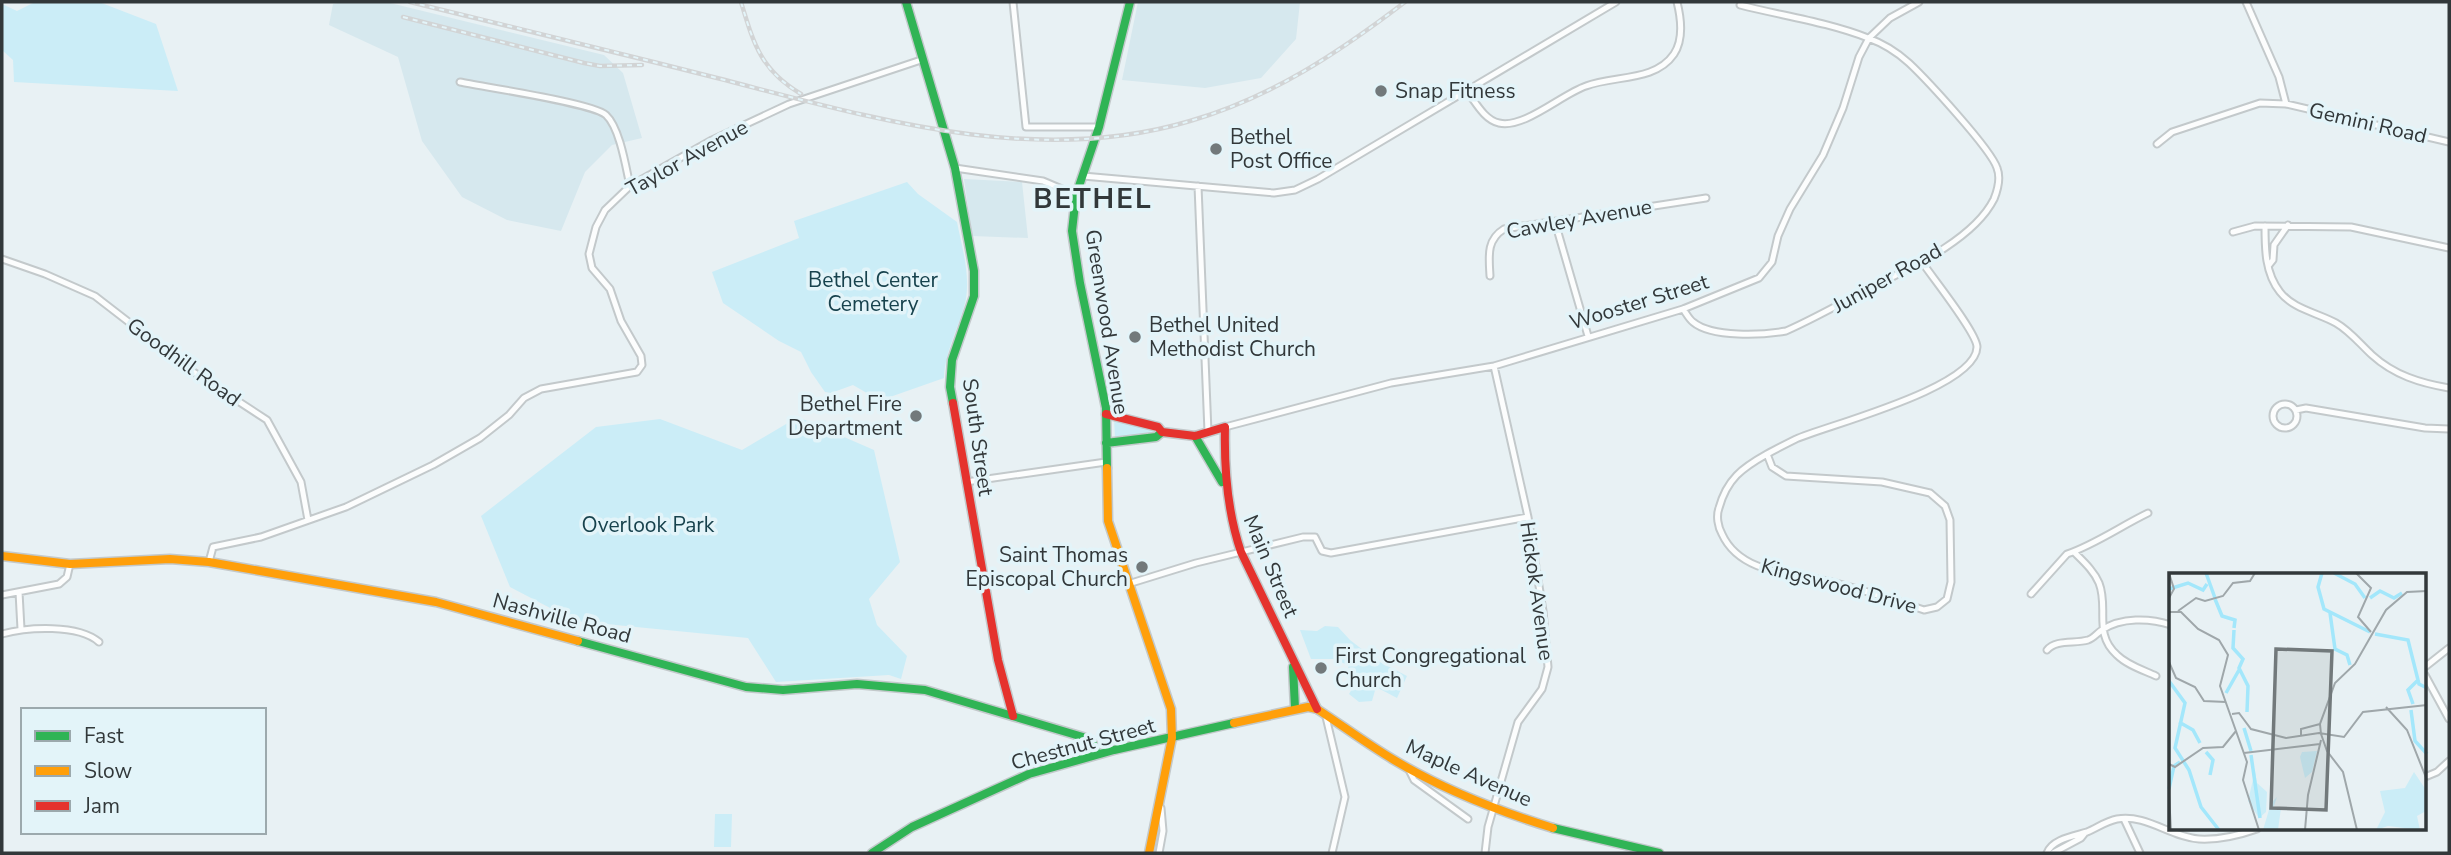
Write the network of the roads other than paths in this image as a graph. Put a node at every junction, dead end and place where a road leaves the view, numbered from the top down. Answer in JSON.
{"nodes":[{"id":1,"x":906,"y":2,"type":"edge"},
{"id":2,"x":1013,"y":2,"type":"edge"},
{"id":3,"x":1130,"y":2,"type":"edge"},
{"id":4,"x":1616,"y":2,"type":"edge"},
{"id":5,"x":1677,"y":2,"type":"edge"},
{"id":6,"x":1919,"y":2,"type":"edge"},
{"id":7,"x":2246,"y":2,"type":"edge"},
{"id":8,"x":1740,"y":5,"type":"dead end"},
{"id":9,"x":1869,"y":38,"type":"junction"},
{"id":10,"x":921,"y":60,"type":"junction"},
{"id":11,"x":460,"y":82,"type":"dead end"},
{"id":12,"x":1466,"y":90,"type":"junction"},
{"id":13,"x":2286,"y":104,"type":"junction"},
{"id":14,"x":1099,"y":128,"type":"junction"},
{"id":15,"x":2449,"y":142,"type":"edge"},
{"id":16,"x":2157,"y":144,"type":"dead end"},
{"id":17,"x":954,"y":168,"type":"junction"},
{"id":18,"x":1083,"y":176,"type":"junction"},
{"id":19,"x":630,"y":186,"type":"junction"},
{"id":20,"x":1198,"y":186,"type":"junction"},
{"id":21,"x":1076,"y":195,"type":"junction"},
{"id":22,"x":1706,"y":198,"type":"dead end"},
{"id":23,"x":1555,"y":222,"type":"junction"},
{"id":24,"x":2288,"y":225,"type":"junction"},
{"id":25,"x":2265,"y":226,"type":"junction"},
{"id":26,"x":2234,"y":232,"type":"dead end"},
{"id":27,"x":2449,"y":248,"type":"edge"},
{"id":28,"x":2,"y":259,"type":"edge"},
{"id":29,"x":1922,"y":262,"type":"junction"},
{"id":30,"x":2269,"y":265,"type":"junction"},
{"id":31,"x":1490,"y":276,"type":"dead end"},
{"id":32,"x":1683,"y":309,"type":"junction"},
{"id":33,"x":1588,"y":336,"type":"junction"},
{"id":34,"x":1494,"y":366,"type":"junction"},
{"id":35,"x":2449,"y":388,"type":"edge"},
{"id":36,"x":2296,"y":411,"type":"junction"},
{"id":37,"x":1106,"y":414,"type":"junction"},
{"id":38,"x":1224,"y":428,"type":"junction"},
{"id":39,"x":2449,"y":429,"type":"edge"},
{"id":40,"x":1162,"y":432,"type":"junction"},
{"id":41,"x":1208,"y":432,"type":"junction"},
{"id":42,"x":1195,"y":436,"type":"junction"},
{"id":43,"x":1107,"y":443,"type":"junction"},
{"id":44,"x":1767,"y":454,"type":"junction"},
{"id":45,"x":1106,"y":462,"type":"junction"},
{"id":46,"x":966,"y":482,"type":"junction"},
{"id":47,"x":1224,"y":484,"type":"junction"},
{"id":48,"x":2148,"y":513,"type":"dead end"},
{"id":49,"x":1528,"y":517,"type":"junction"},
{"id":50,"x":308,"y":520,"type":"junction"},
{"id":51,"x":1241,"y":552,"type":"junction"},
{"id":52,"x":2075,"y":553,"type":"junction"},
{"id":53,"x":2,"y":556,"type":"edge"},
{"id":54,"x":209,"y":562,"type":"junction"},
{"id":55,"x":69,"y":564,"type":"junction"},
{"id":56,"x":1128,"y":584,"type":"junction"},
{"id":57,"x":19,"y":593,"type":"junction"},
{"id":58,"x":2031,"y":594,"type":"dead end"},
{"id":59,"x":2,"y":595,"type":"edge"},
{"id":60,"x":2169,"y":625,"type":"edge"},
{"id":61,"x":22,"y":629,"type":"junction"},
{"id":62,"x":2102,"y":630,"type":"junction"},
{"id":63,"x":2,"y":634,"type":"edge"},
{"id":64,"x":99,"y":642,"type":"dead end"},
{"id":65,"x":2449,"y":648,"type":"edge"},
{"id":66,"x":2047,"y":650,"type":"dead end"},
{"id":67,"x":1292,"y":660,"type":"junction"},
{"id":68,"x":2426,"y":666,"type":"edge"},
{"id":69,"x":2155,"y":677,"type":"dead end"},
{"id":70,"x":2426,"y":677,"type":"edge"},
{"id":71,"x":1295,"y":708,"type":"junction"},
{"id":72,"x":1317,"y":709,"type":"junction"},
{"id":73,"x":1326,"y":715,"type":"junction"},
{"id":74,"x":1013,"y":716,"type":"junction"},
{"id":75,"x":2449,"y":719,"type":"edge"},
{"id":76,"x":1172,"y":738,"type":"junction"},
{"id":77,"x":1097,"y":754,"type":"junction"},
{"id":78,"x":2449,"y":761,"type":"edge"},
{"id":79,"x":1408,"y":768,"type":"junction"},
{"id":80,"x":2426,"y":777,"type":"edge"},
{"id":81,"x":1160,"y":800,"type":"junction"},
{"id":82,"x":1493,"y":808,"type":"junction"},
{"id":83,"x":1468,"y":818,"type":"dead end"},
{"id":84,"x":2124,"y":818,"type":"junction"},
{"id":85,"x":2169,"y":830,"type":"edge"},
{"id":86,"x":2169,"y":830,"type":"edge"},
{"id":87,"x":2236,"y":832,"type":"edge"},
{"id":88,"x":2085,"y":833,"type":"junction"},
{"id":89,"x":872,"y":853,"type":"edge"},
{"id":90,"x":1149,"y":853,"type":"edge"},
{"id":91,"x":1159,"y":853,"type":"edge"},
{"id":92,"x":1332,"y":853,"type":"edge"},
{"id":93,"x":1485,"y":853,"type":"edge"},
{"id":94,"x":1659,"y":853,"type":"edge"},
{"id":95,"x":2047,"y":853,"type":"edge"},
{"id":96,"x":2053,"y":853,"type":"edge"},
{"id":97,"x":2140,"y":853,"type":"edge"}],
"edges":[{"from":1,"to":10,"type":"street","name":"South Street"},
{"from":2,"to":14,"type":"street"},
{"from":3,"to":14,"type":"street","name":"Greenwood Avenue"},
{"from":4,"to":12,"type":"street"},
{"from":5,"to":12,"type":"street"},
{"from":6,"to":9,"type":"street","name":"Wooster Street"},
{"from":7,"to":13,"type":"street"},
{"from":8,"to":9,"type":"street","name":"Juniper Road"},
{"from":9,"to":29,"type":"street","name":"Juniper Road"},
{"from":9,"to":32,"type":"street","name":"Wooster Street"},
{"from":10,"to":17,"type":"street","name":"South Street"},
{"from":10,"to":19,"type":"street","name":"Taylor Avenue"},
{"from":11,"to":19,"type":"street"},
{"from":12,"to":20,"type":"street"},
{"from":13,"to":15,"type":"street","name":"Gemini Road"},
{"from":13,"to":16,"type":"street","name":"Gemini Road"},
{"from":14,"to":18,"type":"street","name":"Greenwood Avenue"},
{"from":17,"to":21,"type":"street"},
{"from":17,"to":46,"type":"street","name":"South Street"},
{"from":18,"to":20,"type":"street"},
{"from":18,"to":21,"type":"street","name":"Greenwood Avenue"},
{"from":19,"to":50,"type":"street","name":"Taylor Avenue"},
{"from":20,"to":41,"type":"street"},
{"from":21,"to":37,"type":"street","name":"Greenwood Avenue"},
{"from":22,"to":23,"type":"street","name":"Cawley Avenue"},
{"from":23,"to":31,"type":"street","name":"Cawley Avenue"},
{"from":23,"to":33,"type":"street"},
{"from":24,"to":25,"type":"street"},
{"from":24,"to":27,"type":"street"},
{"from":24,"to":30,"type":"street"},
{"from":25,"to":26,"type":"street"},
{"from":25,"to":30,"type":"street"},
{"from":28,"to":50,"type":"street","name":"Goodhill Road"},
{"from":29,"to":32,"type":"street","name":"Juniper Road"},
{"from":29,"to":44,"type":"street","name":"Kingswood Drive"},
{"from":30,"to":35,"type":"street"},
{"from":32,"to":33,"type":"street","name":"Wooster Street"},
{"from":33,"to":34,"type":"street","name":"Wooster Street"},
{"from":34,"to":38,"type":"street","name":"Wooster Street"},
{"from":34,"to":49,"type":"street","name":"Hickok Avenue"},
{"from":36,"to":36,"type":"street"},
{"from":36,"to":39,"type":"street"},
{"from":37,"to":40,"type":"street"},
{"from":37,"to":43,"type":"street","name":"Greenwood Avenue"},
{"from":38,"to":41,"type":"street","name":"Wooster Street"},
{"from":38,"to":47,"type":"street","name":"Main Street"},
{"from":40,"to":42,"type":"street"},
{"from":40,"to":43,"type":"street"},
{"from":41,"to":42,"type":"street","name":"Wooster Street"},
{"from":42,"to":47,"type":"street","name":"Main Street"},
{"from":43,"to":45,"type":"street","name":"Greenwood Avenue"},
{"from":44,"to":44,"type":"street","name":"Kingswood Drive"},
{"from":45,"to":46,"type":"street"},
{"from":45,"to":56,"type":"street","name":"Greenwood Avenue"},
{"from":46,"to":74,"type":"street","name":"South Street"},
{"from":47,"to":51,"type":"street","name":"Main Street"},
{"from":48,"to":52,"type":"street"},
{"from":49,"to":51,"type":"street"},
{"from":49,"to":82,"type":"street","name":"Hickok Avenue"},
{"from":50,"to":54,"type":"street","name":"Taylor Avenue"},
{"from":51,"to":56,"type":"street"},
{"from":51,"to":67,"type":"street","name":"Main Street"},
{"from":52,"to":58,"type":"street"},
{"from":52,"to":62,"type":"street"},
{"from":53,"to":55,"type":"street","name":"Nashville Road"},
{"from":54,"to":55,"type":"street","name":"Nashville Road"},
{"from":54,"to":74,"type":"street","name":"Nashville Road"},
{"from":55,"to":57,"type":"street"},
{"from":56,"to":76,"type":"street","name":"Greenwood Avenue"},
{"from":57,"to":59,"type":"street"},
{"from":57,"to":61,"type":"street"},
{"from":60,"to":62,"type":"street"},
{"from":61,"to":63,"type":"street"},
{"from":61,"to":64,"type":"street"},
{"from":62,"to":66,"type":"street"},
{"from":62,"to":69,"type":"street"},
{"from":65,"to":68,"type":"street"},
{"from":67,"to":71,"type":"street","name":"Main Street"},
{"from":67,"to":72,"type":"street","name":"Main Street"},
{"from":70,"to":75,"type":"street"},
{"from":71,"to":72,"type":"street","name":"Chestnut Street"},
{"from":71,"to":76,"type":"street","name":"Chestnut Street"},
{"from":72,"to":73,"type":"street","name":"Maple Avenue"},
{"from":73,"to":79,"type":"street","name":"Maple Avenue"},
{"from":73,"to":92,"type":"street"},
{"from":74,"to":77,"type":"street","name":"Nashville Road"},
{"from":76,"to":77,"type":"street","name":"Chestnut Street"},
{"from":76,"to":81,"type":"street","name":"Greenwood Avenue"},
{"from":77,"to":89,"type":"street","name":"Chestnut Street"},
{"from":78,"to":80,"type":"street"},
{"from":79,"to":82,"type":"street","name":"Maple Avenue"},
{"from":79,"to":83,"type":"street"},
{"from":81,"to":90,"type":"street","name":"Greenwood Avenue"},
{"from":81,"to":91,"type":"street"},
{"from":82,"to":93,"type":"street","name":"Hickok Avenue"},
{"from":82,"to":94,"type":"street","name":"Maple Avenue"},
{"from":84,"to":85,"type":"street"},
{"from":84,"to":88,"type":"street"},
{"from":84,"to":97,"type":"street"},
{"from":86,"to":87,"type":"street"},
{"from":88,"to":95,"type":"street"},
{"from":88,"to":96,"type":"street"}]}
